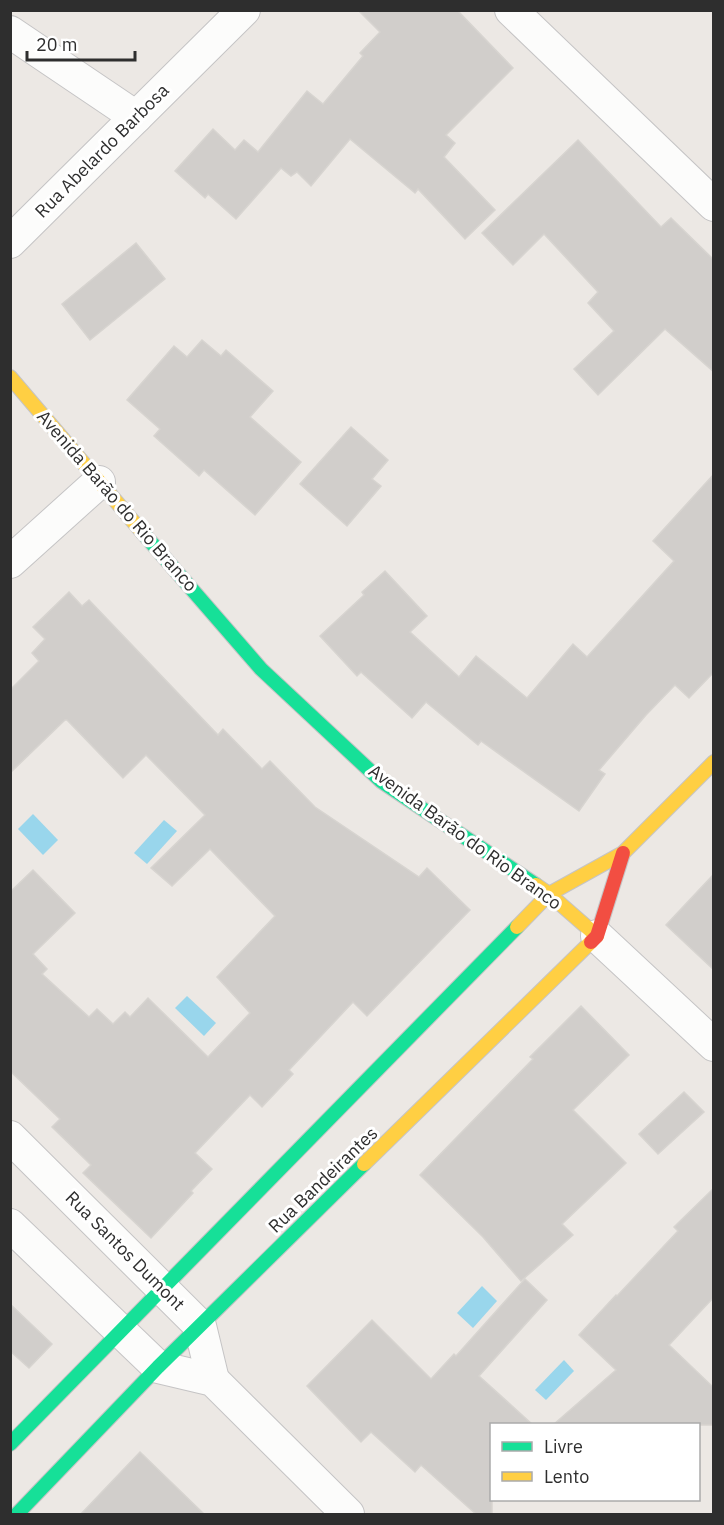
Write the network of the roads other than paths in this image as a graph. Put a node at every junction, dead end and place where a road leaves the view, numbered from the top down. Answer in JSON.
{"nodes":[{"id":1,"x":244,"y":10,"type":"edge"},
{"id":2,"x":511,"y":10,"type":"edge"},
{"id":3,"x":10,"y":32,"type":"edge"},
{"id":4,"x":136,"y":117,"type":"junction"},
{"id":5,"x":714,"y":205,"type":"edge"},
{"id":6,"x":10,"y":242,"type":"edge"},
{"id":7,"x":10,"y":377,"type":"edge"},
{"id":8,"x":99,"y":482,"type":"junction"},
{"id":9,"x":10,"y":562,"type":"edge"},
{"id":10,"x":714,"y":762,"type":"edge"},
{"id":11,"x":622,"y":853,"type":"junction"},
{"id":12,"x":549,"y":894,"type":"junction"},
{"id":13,"x":597,"y":936,"type":"junction"},
{"id":14,"x":714,"y":1045,"type":"edge"},
{"id":15,"x":10,"y":1137,"type":"edge"},
{"id":16,"x":10,"y":1225,"type":"edge"},
{"id":17,"x":162,"y":1288,"type":"junction"},
{"id":18,"x":200,"y":1326,"type":"junction"},
{"id":19,"x":119,"y":1331,"type":"junction"},
{"id":20,"x":158,"y":1367,"type":"junction"},
{"id":21,"x":213,"y":1380,"type":"junction"},
{"id":22,"x":10,"y":1444,"type":"edge"},
{"id":23,"x":17,"y":1515,"type":"edge"},
{"id":24,"x":348,"y":1515,"type":"edge"}],
"edges":[{"from":1,"to":4,"type":"street","name":"Rua Abelardo Barbosa"},
{"from":2,"to":5,"type":"street"},
{"from":3,"to":4,"type":"street"},
{"from":4,"to":6,"type":"street","name":"Rua Abelardo Barbosa"},
{"from":7,"to":8,"type":"street","name":"Avenida Barão do Rio Branco"},
{"from":8,"to":9,"type":"street"},
{"from":8,"to":12,"type":"street","name":"Avenida Barão do Rio Branco"},
{"from":10,"to":11,"type":"street","name":"Rua Bandeirantes"},
{"from":11,"to":12,"type":"street","name":"Rua Bandeirantes"},
{"from":11,"to":13,"type":"street","name":"Rua Bandeirantes"},
{"from":12,"to":13,"type":"street","name":"Avenida Barão do Rio Branco"},
{"from":12,"to":17,"type":"street","name":"Rua Bandeirantes"},
{"from":13,"to":14,"type":"street","name":"Avenida Barão do Rio Branco"},
{"from":13,"to":18,"type":"street","name":"Rua Bandeirantes"},
{"from":15,"to":17,"type":"street","name":"Rua Santos Dumont"},
{"from":16,"to":19,"type":"street"},
{"from":17,"to":18,"type":"street","name":"Rua Santos Dumont"},
{"from":17,"to":19,"type":"street","name":"Rua Bandeirantes"},
{"from":18,"to":20,"type":"street","name":"Rua Bandeirantes"},
{"from":18,"to":21,"type":"street","name":"Rua Santos Dumont"},
{"from":19,"to":20,"type":"street"},
{"from":19,"to":22,"type":"street","name":"Rua Bandeirantes"},
{"from":20,"to":21,"type":"street"},
{"from":20,"to":23,"type":"street","name":"Rua Bandeirantes"},
{"from":21,"to":24,"type":"street"}]}
